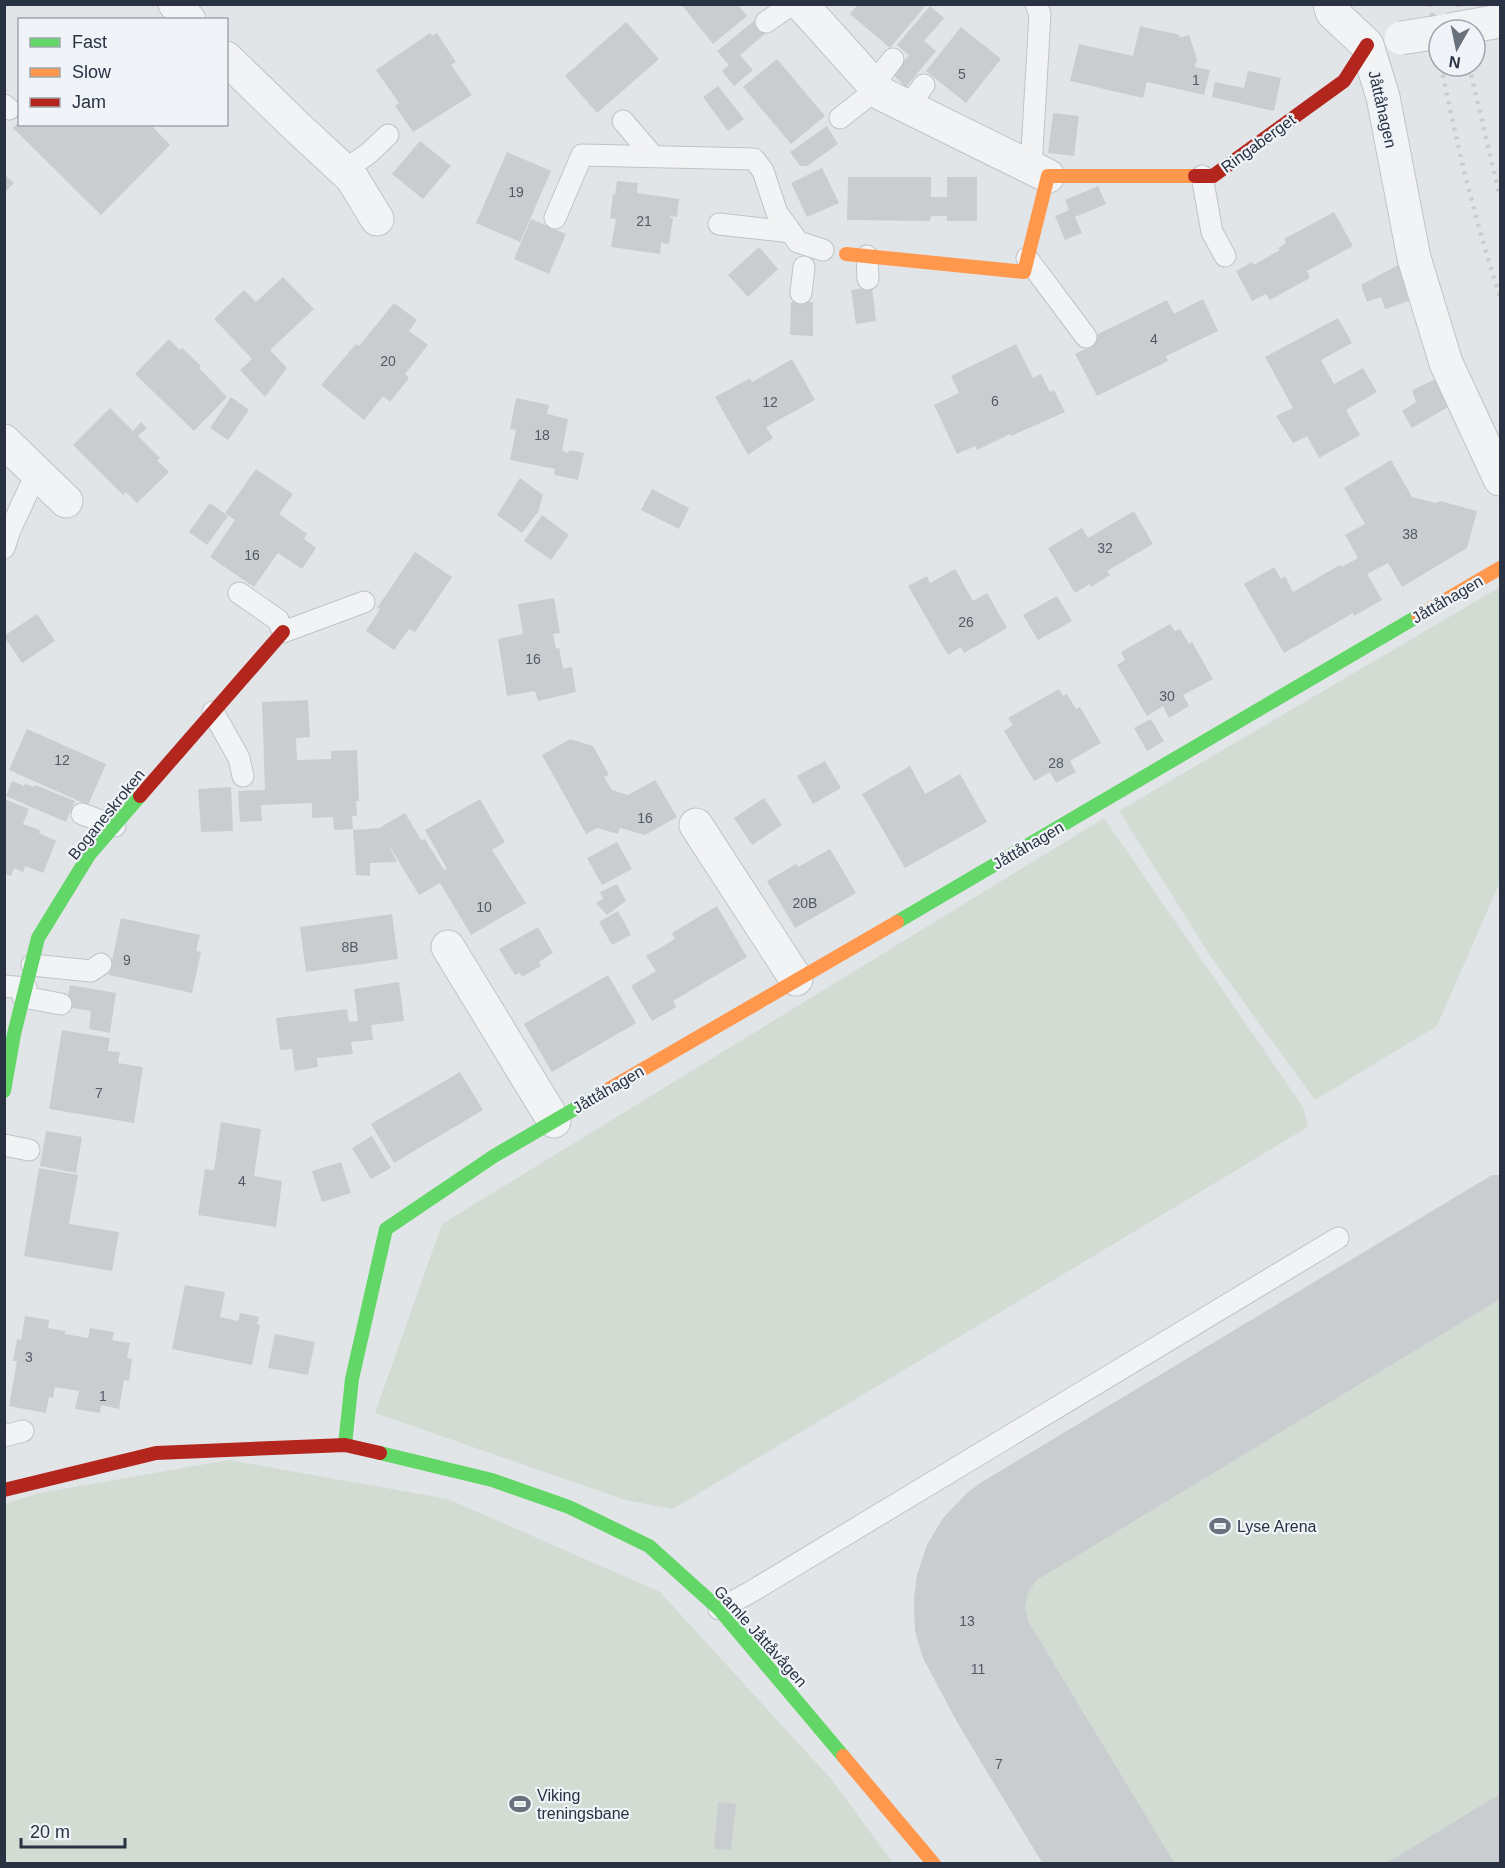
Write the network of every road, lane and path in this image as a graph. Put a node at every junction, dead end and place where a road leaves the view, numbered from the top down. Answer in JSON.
{"nodes":[{"id":1,"x":175,"y":4,"type":"edge"},
{"id":2,"x":792,"y":4,"type":"edge"},
{"id":3,"x":801,"y":4,"type":"edge"},
{"id":4,"x":1036,"y":4,"type":"edge"},
{"id":5,"x":1330,"y":4,"type":"edge"},
{"id":6,"x":187,"y":18,"type":"edge"},
{"id":7,"x":766,"y":22,"type":"dead end"},
{"id":8,"x":1427,"y":34,"type":"edge"},
{"id":9,"x":1367,"y":45,"type":"junction"},
{"id":10,"x":228,"y":59,"type":"edge"},
{"id":11,"x":893,"y":59,"type":"dead end"},
{"id":12,"x":875,"y":87,"type":"junction"},
{"id":13,"x":840,"y":118,"type":"dead end"},
{"id":14,"x":623,"y":122,"type":"dead end"},
{"id":15,"x":388,"y":135,"type":"dead end"},
{"id":16,"x":653,"y":156,"type":"junction"},
{"id":17,"x":344,"y":170,"type":"junction"},
{"id":18,"x":1040,"y":172,"type":"junction"},
{"id":19,"x":1202,"y":176,"type":"junction"},
{"id":20,"x":555,"y":218,"type":"dead end"},
{"id":21,"x":377,"y":219,"type":"dead end"},
{"id":22,"x":719,"y":224,"type":"dead end"},
{"id":23,"x":791,"y":232,"type":"junction"},
{"id":24,"x":824,"y":250,"type":"dead end"},
{"id":25,"x":846,"y":254,"type":"dead end"},
{"id":26,"x":1225,"y":255,"type":"dead end"},
{"id":27,"x":867,"y":256,"type":"junction"},
{"id":28,"x":1027,"y":258,"type":"junction"},
{"id":29,"x":804,"y":267,"type":"dead end"},
{"id":30,"x":868,"y":279,"type":"dead end"},
{"id":31,"x":801,"y":293,"type":"dead end"},
{"id":32,"x":1086,"y":337,"type":"dead end"},
{"id":33,"x":4,"y":441,"type":"edge"},
{"id":34,"x":37,"y":472,"type":"junction"},
{"id":35,"x":1500,"y":479,"type":"edge"},
{"id":36,"x":66,"y":501,"type":"dead end"},
{"id":37,"x":4,"y":548,"type":"edge"},
{"id":38,"x":1500,"y":568,"type":"edge"},
{"id":39,"x":238,"y":593,"type":"dead end"},
{"id":40,"x":364,"y":602,"type":"dead end"},
{"id":41,"x":283,"y":632,"type":"junction"},
{"id":42,"x":215,"y":710,"type":"junction"},
{"id":43,"x":243,"y":776,"type":"dead end"},
{"id":44,"x":82,"y":814,"type":"dead end"},
{"id":45,"x":696,"y":825,"type":"dead end"},
{"id":46,"x":115,"y":826,"type":"junction"},
{"id":47,"x":448,"y":947,"type":"dead end"},
{"id":48,"x":32,"y":964,"type":"junction"},
{"id":49,"x":101,"y":964,"type":"dead end"},
{"id":50,"x":796,"y":980,"type":"junction"},
{"id":51,"x":4,"y":986,"type":"edge"},
{"id":52,"x":24,"y":993,"type":"junction"},
{"id":53,"x":61,"y":1004,"type":"dead end"},
{"id":54,"x":4,"y":1091,"type":"edge"},
{"id":55,"x":554,"y":1121,"type":"junction"},
{"id":56,"x":4,"y":1145,"type":"edge"},
{"id":57,"x":29,"y":1150,"type":"dead end"},
{"id":58,"x":1338,"y":1238,"type":"dead end"},
{"id":59,"x":345,"y":1445,"type":"junction"},
{"id":60,"x":4,"y":1490,"type":"edge"},
{"id":61,"x":719,"y":1609,"type":"junction"},
{"id":62,"x":934,"y":1863,"type":"edge"}],
"edges":[{"from":1,"to":6,"type":"street"},
{"from":2,"to":7,"type":"lane"},
{"from":3,"to":12,"type":"street","name":"Ringaberget"},
{"from":4,"to":18,"type":"lane"},
{"from":5,"to":9,"type":"street"},
{"from":8,"to":9,"type":"street","bridge":true},
{"from":9,"to":19,"type":"street","name":"Ringaberget"},
{"from":9,"to":35,"type":"street","name":"Jåttåhagen"},
{"from":10,"to":17,"type":"street"},
{"from":11,"to":12,"type":"lane"},
{"from":12,"to":13,"type":"lane"},
{"from":12,"to":18,"type":"street","name":"Ringaberget"},
{"from":14,"to":16,"type":"lane"},
{"from":15,"to":17,"type":"lane"},
{"from":16,"to":20,"type":"lane"},
{"from":16,"to":23,"type":"lane"},
{"from":17,"to":21,"type":"street"},
{"from":18,"to":19,"type":"street","name":"Ringaberget"},
{"from":18,"to":28,"type":"street"},
{"from":19,"to":26,"type":"lane"},
{"from":22,"to":23,"type":"lane"},
{"from":23,"to":24,"type":"lane"},
{"from":25,"to":27,"type":"street"},
{"from":27,"to":28,"type":"street"},
{"from":27,"to":30,"type":"lane"},
{"from":28,"to":32,"type":"lane"},
{"from":29,"to":31,"type":"lane"},
{"from":33,"to":34,"type":"street"},
{"from":34,"to":36,"type":"street"},
{"from":34,"to":37,"type":"lane"},
{"from":38,"to":50,"type":"street","name":"Jåttåhagen"},
{"from":39,"to":41,"type":"lane"},
{"from":40,"to":41,"type":"lane"},
{"from":41,"to":42,"type":"street","name":"Boganeskroken"},
{"from":42,"to":43,"type":"lane"},
{"from":42,"to":46,"type":"street","name":"Boganeskroken"},
{"from":44,"to":46,"type":"lane"},
{"from":45,"to":50,"type":"street"},
{"from":46,"to":48,"type":"street","name":"Boganeskroken"},
{"from":47,"to":55,"type":"street","name":"Jåttåhagen"},
{"from":48,"to":49,"type":"lane"},
{"from":48,"to":52,"type":"street","name":"Boganeskroken"},
{"from":50,"to":55,"type":"street","name":"Jåttåhagen"},
{"from":51,"to":52,"type":"lane"},
{"from":52,"to":53,"type":"lane"},
{"from":52,"to":54,"type":"street","name":"Boganeskroken"},
{"from":55,"to":59,"type":"street","name":"Jåttåhagen"},
{"from":56,"to":57,"type":"lane"},
{"from":58,"to":61,"type":"lane"},
{"from":59,"to":60,"type":"street","name":"Gamle Jåttåvågen"},
{"from":59,"to":61,"type":"street","name":"Gamle Jåttåvågen"},
{"from":61,"to":62,"type":"street","name":"Gamle Jåttåvågen"}]}
